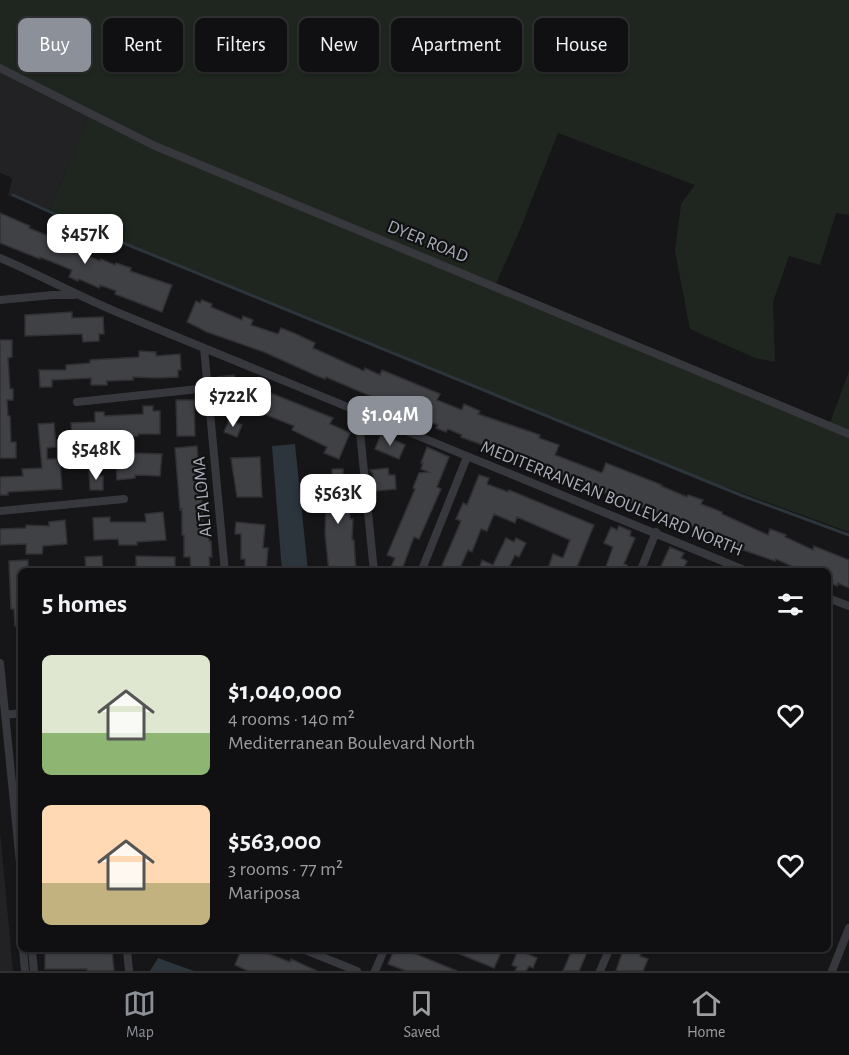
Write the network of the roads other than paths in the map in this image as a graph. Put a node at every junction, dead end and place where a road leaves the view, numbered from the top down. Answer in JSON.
{"nodes":[{"id":1,"x":0,"y":68,"type":"edge"},
{"id":2,"x":0,"y":258,"type":"edge"},
{"id":3,"x":76,"y":295,"type":"junction"},
{"id":4,"x":0,"y":300,"type":"edge"},
{"id":5,"x":204,"y":348,"type":"junction"},
{"id":6,"x":208,"y":388,"type":"junction"},
{"id":7,"x":77,"y":402,"type":"dead end"},
{"id":8,"x":358,"y":412,"type":"junction"},
{"id":9,"x":849,"y":434,"type":"edge"},
{"id":10,"x":467,"y":457,"type":"junction"},
{"id":11,"x":124,"y":499,"type":"dead end"},
{"id":12,"x":0,"y":511,"type":"edge"},
{"id":13,"x":656,"y":532,"type":"junction"},
{"id":14,"x":225,"y":568,"type":"edge"},
{"id":15,"x":374,"y":568,"type":"edge"},
{"id":16,"x":423,"y":568,"type":"edge"},
{"id":17,"x":642,"y":568,"type":"edge"},
{"id":18,"x":740,"y":568,"type":"edge"},
{"id":19,"x":831,"y":599,"type":"edge"},
{"id":20,"x":849,"y":606,"type":"edge"},
{"id":21,"x":0,"y":663,"type":"edge"},
{"id":22,"x":18,"y":713,"type":"edge"},
{"id":23,"x":5,"y":714,"type":"junction"},
{"id":24,"x":18,"y":843,"type":"edge"},
{"id":25,"x":849,"y":928,"type":"edge"},
{"id":26,"x":23,"y":952,"type":"edge"},
{"id":27,"x":32,"y":952,"type":"edge"},
{"id":28,"x":127,"y":952,"type":"edge"},
{"id":29,"x":310,"y":952,"type":"edge"},
{"id":30,"x":383,"y":952,"type":"edge"},
{"id":31,"x":608,"y":952,"type":"edge"},
{"id":32,"x":25,"y":971,"type":"edge"},
{"id":33,"x":34,"y":971,"type":"edge"},
{"id":34,"x":129,"y":971,"type":"edge"},
{"id":35,"x":357,"y":971,"type":"edge"},
{"id":36,"x":375,"y":971,"type":"edge"},
{"id":37,"x":600,"y":971,"type":"edge"},
{"id":38,"x":832,"y":971,"type":"edge"}],
"edges":[{"from":1,"to":9,"type":"street","name":"DYER ROAD"},
{"from":2,"to":3,"type":"street","name":"MEDITERRANEAN BOULEVARD NORTH"},
{"from":3,"to":4,"type":"street"},
{"from":3,"to":5,"type":"street","name":"MEDITERRANEAN BOULEVARD NORTH"},
{"from":5,"to":6,"type":"street","name":"ALTA LOMA"},
{"from":5,"to":8,"type":"street","name":"MEDITERRANEAN BOULEVARD NORTH"},
{"from":6,"to":7,"type":"street"},
{"from":6,"to":14,"type":"street","name":"ALTA LOMA"},
{"from":8,"to":10,"type":"street","name":"MEDITERRANEAN BOULEVARD NORTH"},
{"from":8,"to":15,"type":"street"},
{"from":10,"to":13,"type":"street","name":"MEDITERRANEAN BOULEVARD NORTH"},
{"from":10,"to":16,"type":"street"},
{"from":11,"to":12,"type":"street"},
{"from":13,"to":17,"type":"street"},
{"from":13,"to":18,"type":"street","name":"MEDITERRANEAN BOULEVARD NORTH"},
{"from":19,"to":20,"type":"street"},
{"from":21,"to":23,"type":"street"},
{"from":22,"to":23,"type":"street"},
{"from":23,"to":24,"type":"street"},
{"from":25,"to":38,"type":"street"},
{"from":26,"to":32,"type":"street"},
{"from":27,"to":33,"type":"street"},
{"from":28,"to":34,"type":"street"},
{"from":29,"to":35,"type":"street"},
{"from":30,"to":36,"type":"street"},
{"from":31,"to":37,"type":"street"}]}
